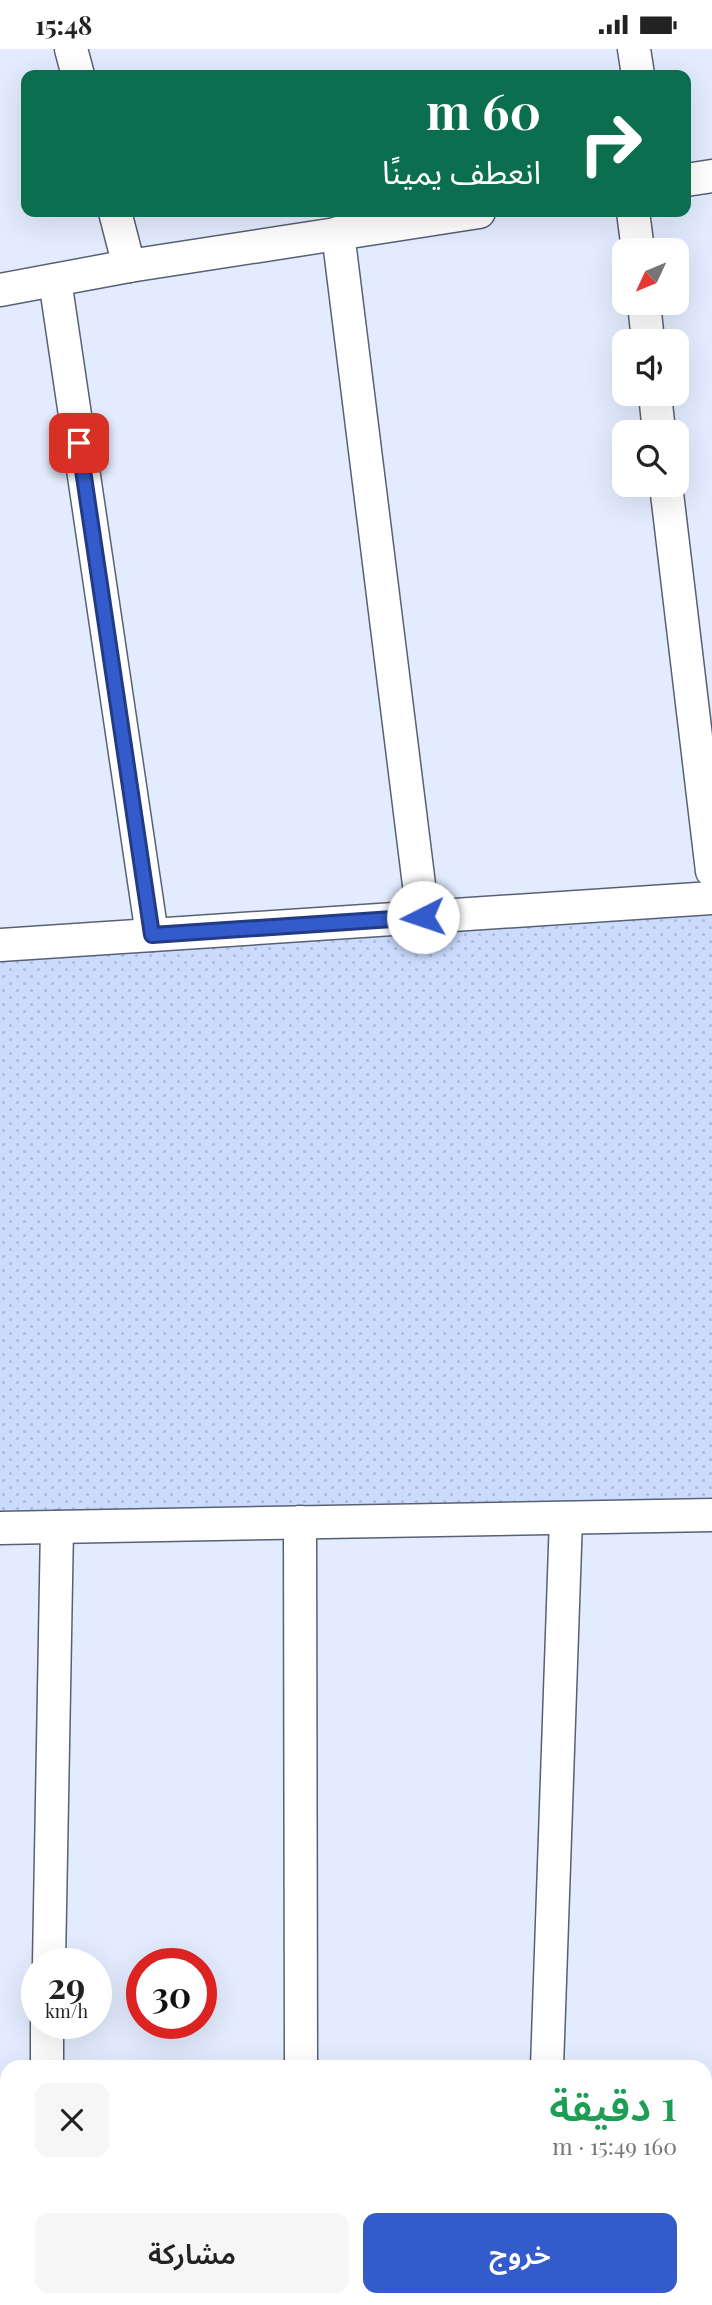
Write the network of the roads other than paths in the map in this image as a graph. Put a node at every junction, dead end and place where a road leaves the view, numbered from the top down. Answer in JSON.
{"nodes":[{"id":1,"x":71,"y":49,"type":"edge"},
{"id":2,"x":634,"y":49,"type":"edge"},
{"id":3,"x":77,"y":70,"type":"edge"},
{"id":4,"x":637,"y":70,"type":"edge"},
{"id":5,"x":712,"y":176,"type":"edge"},
{"id":6,"x":691,"y":179,"type":"edge"},
{"id":7,"x":116,"y":217,"type":"edge"},
{"id":8,"x":445,"y":217,"type":"edge"},
{"id":9,"x":634,"y":217,"type":"edge"},
{"id":10,"x":338,"y":233,"type":"junction"},
{"id":11,"x":636,"y":238,"type":"edge"},
{"id":12,"x":129,"y":266,"type":"junction"},
{"id":13,"x":55,"y":280,"type":"junction"},
{"id":14,"x":0,"y":290,"type":"edge"},
{"id":15,"x":667,"y":497,"type":"edge"},
{"id":16,"x":712,"y":871,"type":"edge"},
{"id":17,"x":712,"y":898,"type":"edge"},
{"id":18,"x":423,"y":917,"type":"junction"},
{"id":19,"x":152,"y":935,"type":"junction"},
{"id":20,"x":0,"y":945,"type":"edge"},
{"id":21,"x":712,"y":1515,"type":"edge"},
{"id":22,"x":566,"y":1518,"type":"junction"},
{"id":23,"x":300,"y":1522,"type":"junction"},
{"id":24,"x":57,"y":1527,"type":"junction"},
{"id":25,"x":0,"y":1528,"type":"edge"},
{"id":26,"x":48,"y":1948,"type":"edge"},
{"id":27,"x":47,"y":2039,"type":"edge"},
{"id":28,"x":47,"y":2060,"type":"edge"},
{"id":29,"x":301,"y":2060,"type":"edge"},
{"id":30,"x":547,"y":2060,"type":"edge"}],
"edges":[{"from":1,"to":3,"type":"street"},
{"from":2,"to":4,"type":"street"},
{"from":5,"to":6,"type":"street"},
{"from":7,"to":12,"type":"street"},
{"from":8,"to":10,"type":"street"},
{"from":9,"to":11,"type":"street"},
{"from":10,"to":12,"type":"street"},
{"from":10,"to":18,"type":"street"},
{"from":12,"to":13,"type":"street"},
{"from":13,"to":14,"type":"street"},
{"from":13,"to":19,"type":"street"},
{"from":15,"to":16,"type":"street"},
{"from":17,"to":18,"type":"street"},
{"from":18,"to":19,"type":"street"},
{"from":19,"to":20,"type":"street"},
{"from":21,"to":22,"type":"street"},
{"from":22,"to":23,"type":"street"},
{"from":22,"to":30,"type":"street"},
{"from":23,"to":24,"type":"street"},
{"from":23,"to":29,"type":"street"},
{"from":24,"to":25,"type":"street"},
{"from":24,"to":26,"type":"street"},
{"from":27,"to":28,"type":"street"}]}
